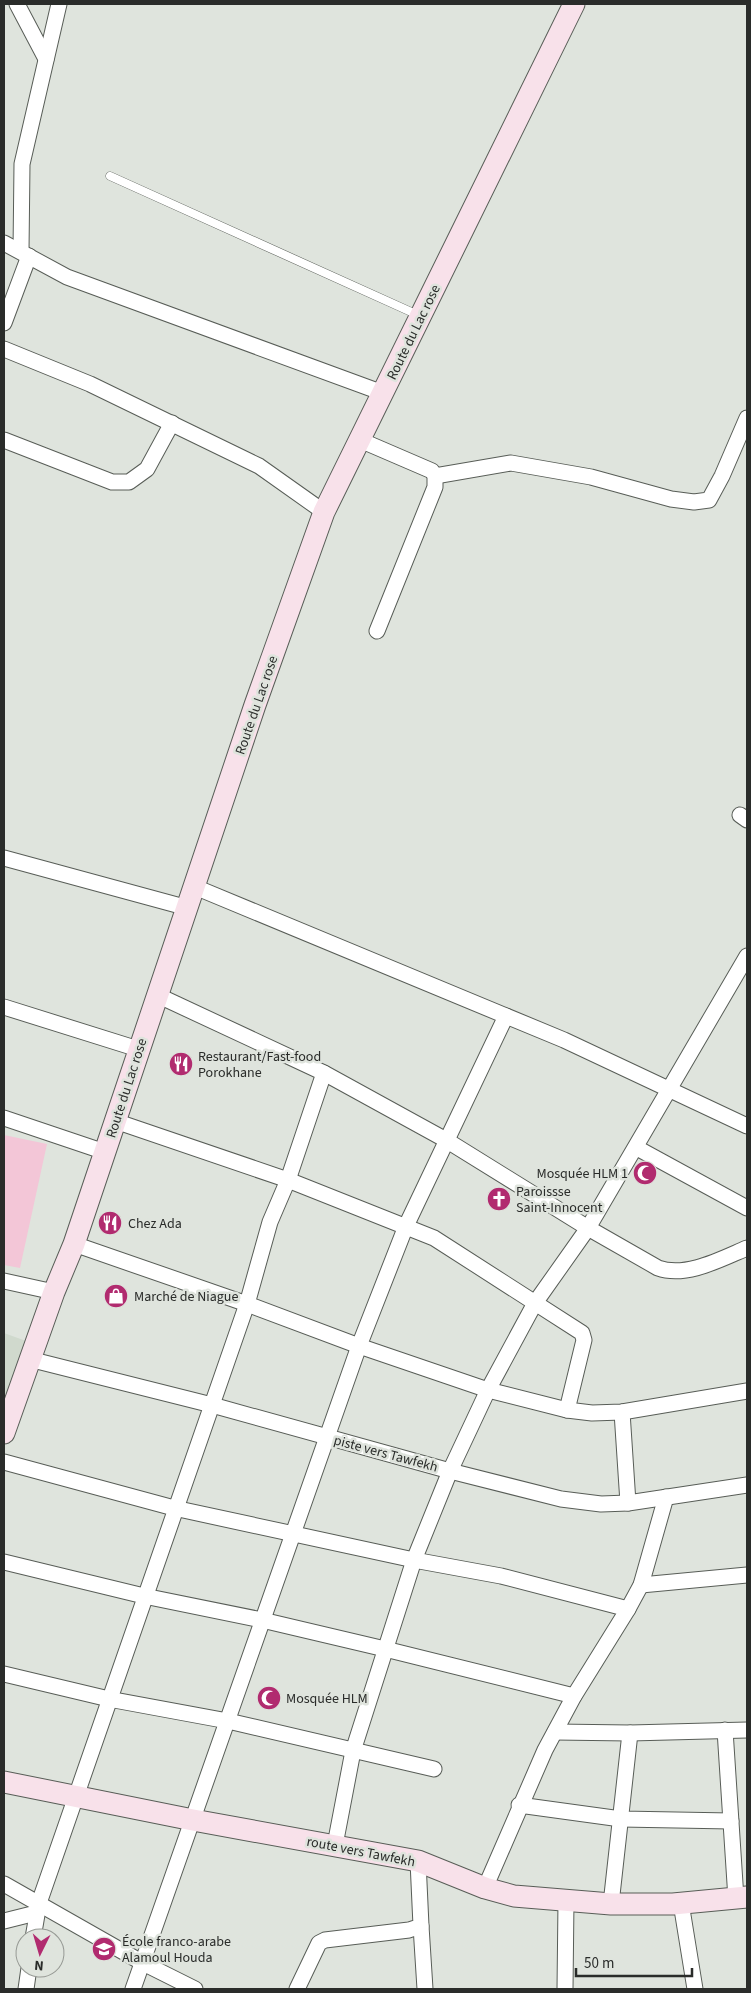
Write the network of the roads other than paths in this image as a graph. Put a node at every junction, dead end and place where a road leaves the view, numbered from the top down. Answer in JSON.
{"nodes":[{"id":1,"x":17,"y":4,"type":"edge"},
{"id":2,"x":59,"y":4,"type":"edge"},
{"id":3,"x":574,"y":4,"type":"edge"},
{"id":4,"x":46,"y":59,"type":"junction"},
{"id":5,"x":110,"y":176,"type":"dead end"},
{"id":6,"x":4,"y":243,"type":"edge"},
{"id":7,"x":25,"y":253,"type":"junction"},
{"id":8,"x":421,"y":316,"type":"junction"},
{"id":9,"x":4,"y":322,"type":"edge"},
{"id":10,"x":4,"y":349,"type":"edge"},
{"id":11,"x":383,"y":393,"type":"junction"},
{"id":12,"x":747,"y":418,"type":"edge"},
{"id":13,"x":172,"y":424,"type":"junction"},
{"id":14,"x":4,"y":440,"type":"edge"},
{"id":15,"x":360,"y":440,"type":"junction"},
{"id":16,"x":435,"y":476,"type":"junction"},
{"id":17,"x":324,"y":512,"type":"junction"},
{"id":18,"x":377,"y":631,"type":"dead end"},
{"id":19,"x":4,"y":858,"type":"edge"},
{"id":20,"x":194,"y":887,"type":"junction"},
{"id":21,"x":188,"y":908,"type":"junction"},
{"id":22,"x":747,"y":956,"type":"edge"},
{"id":23,"x":157,"y":995,"type":"junction"},
{"id":24,"x":4,"y":1007,"type":"edge"},
{"id":25,"x":506,"y":1016,"type":"junction"},
{"id":26,"x":138,"y":1049,"type":"junction"},
{"id":27,"x":324,"y":1073,"type":"junction"},
{"id":28,"x":668,"y":1090,"type":"junction"},
{"id":29,"x":4,"y":1118,"type":"edge"},
{"id":30,"x":115,"y":1120,"type":"junction"},
{"id":31,"x":746,"y":1124,"type":"edge"},
{"id":32,"x":446,"y":1140,"type":"junction"},
{"id":33,"x":637,"y":1148,"type":"junction"},
{"id":34,"x":105,"y":1152,"type":"junction"},
{"id":35,"x":288,"y":1180,"type":"junction"},
{"id":36,"x":747,"y":1208,"type":"edge"},
{"id":37,"x":406,"y":1226,"type":"junction"},
{"id":38,"x":588,"y":1228,"type":"junction"},
{"id":39,"x":74,"y":1244,"type":"junction"},
{"id":40,"x":747,"y":1248,"type":"edge"},
{"id":41,"x":4,"y":1281,"type":"edge"},
{"id":42,"x":54,"y":1292,"type":"junction"},
{"id":43,"x":535,"y":1303,"type":"junction"},
{"id":44,"x":247,"y":1304,"type":"junction"},
{"id":45,"x":359,"y":1346,"type":"junction"},
{"id":46,"x":29,"y":1359,"type":"junction"},
{"id":47,"x":488,"y":1390,"type":"junction"},
{"id":48,"x":747,"y":1391,"type":"edge"},
{"id":49,"x":212,"y":1405,"type":"junction"},
{"id":50,"x":567,"y":1410,"type":"junction"},
{"id":51,"x":622,"y":1412,"type":"junction"},
{"id":52,"x":4,"y":1431,"type":"edge"},
{"id":53,"x":327,"y":1437,"type":"junction"},
{"id":54,"x":4,"y":1462,"type":"edge"},
{"id":55,"x":450,"y":1471,"type":"junction"},
{"id":56,"x":747,"y":1485,"type":"edge"},
{"id":57,"x":666,"y":1497,"type":"junction"},
{"id":58,"x":628,"y":1503,"type":"junction"},
{"id":59,"x":174,"y":1508,"type":"junction"},
{"id":60,"x":292,"y":1534,"type":"junction"},
{"id":61,"x":414,"y":1560,"type":"junction"},
{"id":62,"x":4,"y":1562,"type":"edge"},
{"id":63,"x":747,"y":1575,"type":"edge"},
{"id":64,"x":641,"y":1585,"type":"junction"},
{"id":65,"x":144,"y":1596,"type":"junction"},
{"id":66,"x":628,"y":1609,"type":"junction"},
{"id":67,"x":262,"y":1620,"type":"junction"},
{"id":68,"x":385,"y":1648,"type":"junction"},
{"id":69,"x":4,"y":1674,"type":"edge"},
{"id":70,"x":574,"y":1696,"type":"junction"},
{"id":71,"x":109,"y":1699,"type":"junction"},
{"id":72,"x":228,"y":1721,"type":"junction"},
{"id":73,"x":725,"y":1730,"type":"junction"},
{"id":74,"x":747,"y":1730,"type":"edge"},
{"id":75,"x":555,"y":1732,"type":"junction"},
{"id":76,"x":630,"y":1733,"type":"junction"},
{"id":77,"x":353,"y":1751,"type":"junction"},
{"id":78,"x":434,"y":1769,"type":"dead end"},
{"id":79,"x":4,"y":1782,"type":"edge"},
{"id":80,"x":76,"y":1797,"type":"junction"},
{"id":81,"x":520,"y":1806,"type":"junction"},
{"id":82,"x":621,"y":1819,"type":"junction"},
{"id":83,"x":193,"y":1820,"type":"junction"},
{"id":84,"x":731,"y":1821,"type":"junction"},
{"id":85,"x":336,"y":1845,"type":"junction"},
{"id":86,"x":418,"y":1861,"type":"junction"},
{"id":87,"x":4,"y":1884,"type":"edge"},
{"id":88,"x":485,"y":1888,"type":"junction"},
{"id":89,"x":741,"y":1898,"type":"edge"},
{"id":90,"x":566,"y":1902,"type":"junction"},
{"id":91,"x":610,"y":1904,"type":"junction"},
{"id":92,"x":681,"y":1904,"type":"junction"},
{"id":93,"x":37,"y":1908,"type":"junction"},
{"id":94,"x":4,"y":1921,"type":"edge"},
{"id":95,"x":421,"y":1926,"type":"junction"},
{"id":96,"x":34,"y":1928,"type":"edge"},
{"id":97,"x":143,"y":1963,"type":"junction"},
{"id":98,"x":133,"y":1989,"type":"edge"},
{"id":99,"x":195,"y":1989,"type":"edge"},
{"id":100,"x":297,"y":1989,"type":"edge"},
{"id":101,"x":424,"y":1989,"type":"edge"},
{"id":102,"x":565,"y":1989,"type":"edge"},
{"id":103,"x":695,"y":1989,"type":"edge"}],
"edges":[{"from":1,"to":4,"type":"street"},
{"from":2,"to":4,"type":"street"},
{"from":3,"to":8,"type":"main road","name":"Route du Lac rose"},
{"from":4,"to":7,"type":"street"},
{"from":5,"to":8,"type":"lane"},
{"from":6,"to":7,"type":"street"},
{"from":7,"to":9,"type":"street"},
{"from":7,"to":11,"type":"street"},
{"from":8,"to":11,"type":"main road","name":"Route du Lac rose"},
{"from":10,"to":13,"type":"street"},
{"from":11,"to":15,"type":"main road","name":"Route du Lac rose"},
{"from":12,"to":16,"type":"street"},
{"from":13,"to":14,"type":"street"},
{"from":13,"to":17,"type":"street"},
{"from":15,"to":16,"type":"street"},
{"from":15,"to":17,"type":"main road","name":"Route du Lac rose"},
{"from":16,"to":18,"type":"street"},
{"from":17,"to":20,"type":"main road","name":"Route du Lac rose"},
{"from":19,"to":21,"type":"street"},
{"from":20,"to":21,"type":"main road","name":"Route du Lac rose"},
{"from":20,"to":25,"type":"street"},
{"from":21,"to":23,"type":"main road","name":"Route du Lac rose"},
{"from":22,"to":28,"type":"street"},
{"from":23,"to":26,"type":"main road","name":"Route du Lac rose"},
{"from":23,"to":27,"type":"street"},
{"from":24,"to":26,"type":"street"},
{"from":25,"to":28,"type":"street"},
{"from":25,"to":32,"type":"street"},
{"from":26,"to":30,"type":"main road","name":"Route du Lac rose"},
{"from":27,"to":32,"type":"street"},
{"from":27,"to":35,"type":"street"},
{"from":28,"to":31,"type":"street"},
{"from":28,"to":33,"type":"street"},
{"from":29,"to":34,"type":"street"},
{"from":30,"to":34,"type":"main road","name":"Route du Lac rose"},
{"from":30,"to":35,"type":"street"},
{"from":32,"to":37,"type":"street"},
{"from":32,"to":38,"type":"street"},
{"from":33,"to":36,"type":"street"},
{"from":33,"to":38,"type":"street"},
{"from":34,"to":39,"type":"main road","name":"Route du Lac rose"},
{"from":35,"to":37,"type":"street"},
{"from":35,"to":44,"type":"street"},
{"from":37,"to":43,"type":"street"},
{"from":37,"to":45,"type":"street"},
{"from":38,"to":40,"type":"street"},
{"from":38,"to":43,"type":"street"},
{"from":39,"to":42,"type":"main road","name":"Route du Lac rose"},
{"from":39,"to":44,"type":"street"},
{"from":41,"to":42,"type":"street"},
{"from":42,"to":46,"type":"main road","name":"Route du Lac rose"},
{"from":43,"to":47,"type":"street"},
{"from":43,"to":50,"type":"street"},
{"from":44,"to":45,"type":"street"},
{"from":44,"to":49,"type":"street"},
{"from":45,"to":47,"type":"street"},
{"from":45,"to":53,"type":"street"},
{"from":46,"to":49,"type":"street","name":"piste vers Tawfekh"},
{"from":46,"to":52,"type":"main road","name":"Route du Lac rose"},
{"from":47,"to":50,"type":"street"},
{"from":47,"to":55,"type":"street"},
{"from":48,"to":51,"type":"street"},
{"from":49,"to":53,"type":"street","name":"piste vers Tawfekh"},
{"from":49,"to":59,"type":"street"},
{"from":50,"to":51,"type":"street"},
{"from":51,"to":58,"type":"street"},
{"from":53,"to":55,"type":"street","name":"piste vers Tawfekh"},
{"from":53,"to":60,"type":"street"},
{"from":54,"to":59,"type":"street"},
{"from":55,"to":58,"type":"street","name":"piste vers Tawfekh"},
{"from":55,"to":61,"type":"street"},
{"from":56,"to":57,"type":"street","name":"piste vers Tawfekh"},
{"from":57,"to":58,"type":"street","name":"piste vers Tawfekh"},
{"from":57,"to":64,"type":"street"},
{"from":59,"to":60,"type":"street"},
{"from":59,"to":65,"type":"street"},
{"from":60,"to":61,"type":"street"},
{"from":60,"to":67,"type":"street"},
{"from":61,"to":66,"type":"street"},
{"from":61,"to":68,"type":"street"},
{"from":62,"to":65,"type":"street"},
{"from":63,"to":64,"type":"street"},
{"from":64,"to":66,"type":"street"},
{"from":65,"to":67,"type":"street"},
{"from":65,"to":71,"type":"street"},
{"from":66,"to":70,"type":"street"},
{"from":67,"to":68,"type":"street"},
{"from":67,"to":72,"type":"street"},
{"from":68,"to":70,"type":"street"},
{"from":68,"to":77,"type":"street"},
{"from":69,"to":71,"type":"street"},
{"from":70,"to":75,"type":"street"},
{"from":71,"to":72,"type":"street"},
{"from":71,"to":80,"type":"street"},
{"from":72,"to":77,"type":"street"},
{"from":72,"to":83,"type":"street"},
{"from":73,"to":74,"type":"street"},
{"from":73,"to":76,"type":"street"},
{"from":73,"to":84,"type":"street"},
{"from":75,"to":76,"type":"street"},
{"from":75,"to":81,"type":"street"},
{"from":76,"to":82,"type":"street"},
{"from":77,"to":78,"type":"street"},
{"from":77,"to":85,"type":"street"},
{"from":79,"to":80,"type":"main road","name":"route vers Tawfekh"},
{"from":80,"to":83,"type":"main road","name":"route vers Tawfekh"},
{"from":80,"to":93,"type":"street"},
{"from":81,"to":82,"type":"street"},
{"from":81,"to":88,"type":"street"},
{"from":82,"to":84,"type":"street"},
{"from":82,"to":91,"type":"street"},
{"from":83,"to":85,"type":"main road","name":"route vers Tawfekh"},
{"from":83,"to":97,"type":"street"},
{"from":84,"to":89,"type":"street"},
{"from":85,"to":86,"type":"main road","name":"route vers Tawfekh"},
{"from":86,"to":88,"type":"main road","name":"route vers Tawfekh"},
{"from":86,"to":95,"type":"street"},
{"from":87,"to":93,"type":"street"},
{"from":88,"to":90,"type":"main road","name":"route vers Tawfekh"},
{"from":89,"to":92,"type":"main road","name":"route vers Tawfekh"},
{"from":90,"to":91,"type":"main road","name":"route vers Tawfekh"},
{"from":90,"to":102,"type":"street"},
{"from":91,"to":92,"type":"main road","name":"route vers Tawfekh"},
{"from":92,"to":103,"type":"street"},
{"from":93,"to":94,"type":"street"},
{"from":93,"to":96,"type":"street"},
{"from":93,"to":97,"type":"street"},
{"from":95,"to":100,"type":"street"},
{"from":95,"to":101,"type":"street"},
{"from":97,"to":98,"type":"street"},
{"from":97,"to":99,"type":"street"}]}
